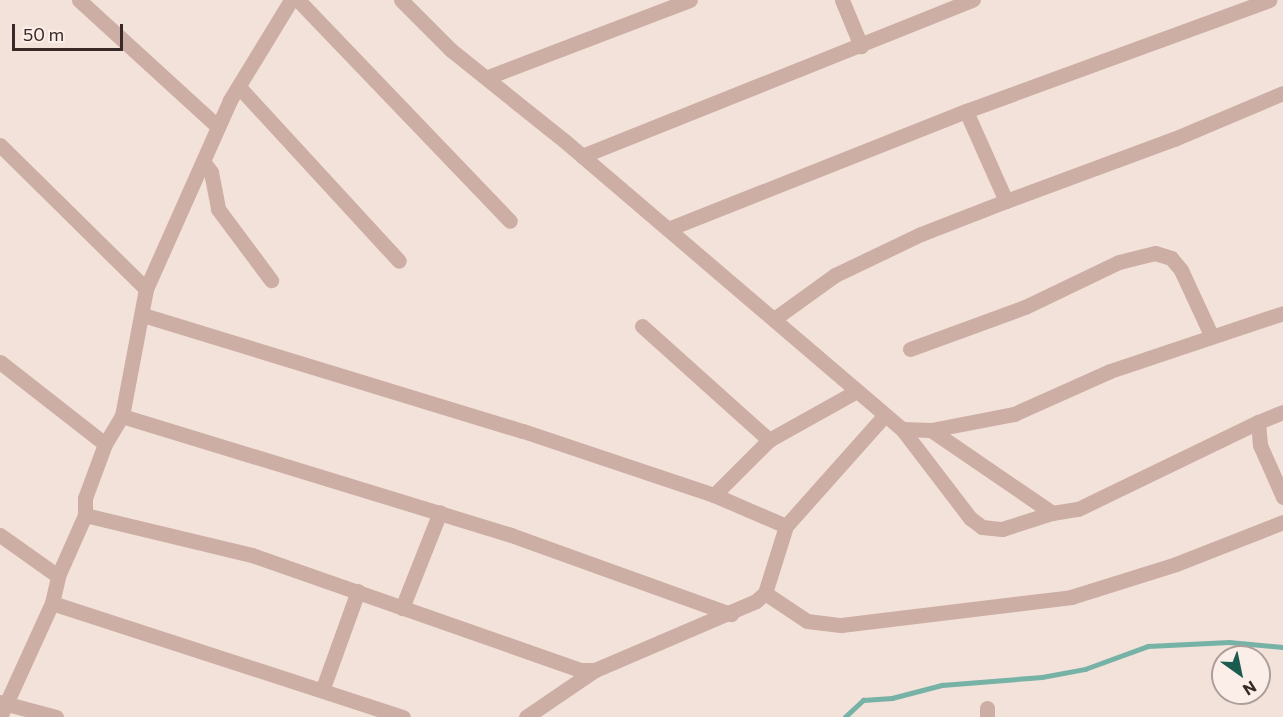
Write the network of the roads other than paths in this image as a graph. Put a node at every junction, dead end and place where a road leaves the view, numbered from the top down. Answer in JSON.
{"nodes":[{"id":1,"x":79,"y":0,"type":"edge"},
{"id":2,"x":291,"y":0,"type":"edge"},
{"id":3,"x":298,"y":0,"type":"edge"},
{"id":4,"x":401,"y":0,"type":"edge"},
{"id":5,"x":690,"y":0,"type":"edge"},
{"id":6,"x":842,"y":0,"type":"edge"},
{"id":7,"x":973,"y":0,"type":"edge"},
{"id":8,"x":1269,"y":0,"type":"edge"},
{"id":9,"x":861,"y":46,"type":"junction"},
{"id":10,"x":488,"y":77,"type":"junction"},
{"id":11,"x":239,"y":87,"type":"junction"},
{"id":12,"x":1283,"y":93,"type":"edge"},
{"id":13,"x":966,"y":111,"type":"junction"},
{"id":14,"x":218,"y":127,"type":"junction"},
{"id":15,"x":0,"y":145,"type":"edge"},
{"id":16,"x":582,"y":156,"type":"junction"},
{"id":17,"x":205,"y":164,"type":"junction"},
{"id":18,"x":1006,"y":201,"type":"junction"},
{"id":19,"x":510,"y":221,"type":"dead end"},
{"id":20,"x":668,"y":229,"type":"junction"},
{"id":21,"x":399,"y":261,"type":"dead end"},
{"id":22,"x":271,"y":280,"type":"dead end"},
{"id":23,"x":146,"y":290,"type":"junction"},
{"id":24,"x":1283,"y":312,"type":"edge"},
{"id":25,"x":143,"y":315,"type":"junction"},
{"id":26,"x":774,"y":319,"type":"junction"},
{"id":27,"x":642,"y":326,"type":"dead end"},
{"id":28,"x":1211,"y":335,"type":"junction"},
{"id":29,"x":910,"y":349,"type":"dead end"},
{"id":30,"x":0,"y":362,"type":"edge"},
{"id":31,"x":855,"y":392,"type":"junction"},
{"id":32,"x":1283,"y":412,"type":"edge"},
{"id":33,"x":122,"y":416,"type":"junction"},
{"id":34,"x":884,"y":416,"type":"junction"},
{"id":35,"x":1258,"y":422,"type":"junction"},
{"id":36,"x":902,"y":429,"type":"junction"},
{"id":37,"x":931,"y":430,"type":"junction"},
{"id":38,"x":769,"y":440,"type":"junction"},
{"id":39,"x":105,"y":444,"type":"junction"},
{"id":40,"x":714,"y":495,"type":"junction"},
{"id":41,"x":1283,"y":497,"type":"edge"},
{"id":42,"x":440,"y":512,"type":"junction"},
{"id":43,"x":1052,"y":513,"type":"junction"},
{"id":44,"x":84,"y":515,"type":"junction"},
{"id":45,"x":1283,"y":522,"type":"edge"},
{"id":46,"x":786,"y":526,"type":"junction"},
{"id":47,"x":0,"y":536,"type":"edge"},
{"id":48,"x":58,"y":576,"type":"junction"},
{"id":49,"x":357,"y":591,"type":"junction"},
{"id":50,"x":765,"y":593,"type":"junction"},
{"id":51,"x":52,"y":603,"type":"junction"},
{"id":52,"x":402,"y":608,"type":"junction"},
{"id":53,"x":731,"y":614,"type":"junction"},
{"id":54,"x":595,"y":670,"type":"junction"},
{"id":55,"x":323,"y":688,"type":"junction"},
{"id":56,"x":3,"y":702,"type":"edge"},
{"id":57,"x":0,"y":717,"type":"edge"},
{"id":58,"x":56,"y":717,"type":"edge"},
{"id":59,"x":403,"y":717,"type":"edge"},
{"id":60,"x":526,"y":717,"type":"edge"}],
"edges":[{"from":1,"to":14,"type":"street"},
{"from":2,"to":11,"type":"street"},
{"from":3,"to":19,"type":"street"},
{"from":4,"to":10,"type":"street"},
{"from":5,"to":10,"type":"street"},
{"from":6,"to":9,"type":"street"},
{"from":7,"to":9,"type":"street"},
{"from":8,"to":13,"type":"street"},
{"from":9,"to":16,"type":"street"},
{"from":10,"to":16,"type":"street"},
{"from":11,"to":14,"type":"street"},
{"from":11,"to":21,"type":"street"},
{"from":12,"to":18,"type":"street"},
{"from":13,"to":18,"type":"street"},
{"from":13,"to":20,"type":"street"},
{"from":14,"to":17,"type":"street"},
{"from":15,"to":23,"type":"street"},
{"from":16,"to":20,"type":"street"},
{"from":17,"to":22,"type":"street"},
{"from":17,"to":23,"type":"street"},
{"from":18,"to":26,"type":"street"},
{"from":20,"to":26,"type":"street"},
{"from":23,"to":25,"type":"street"},
{"from":24,"to":28,"type":"street"},
{"from":25,"to":33,"type":"street"},
{"from":25,"to":40,"type":"street"},
{"from":26,"to":31,"type":"street"},
{"from":27,"to":38,"type":"street"},
{"from":28,"to":29,"type":"street"},
{"from":28,"to":37,"type":"street"},
{"from":30,"to":39,"type":"street"},
{"from":31,"to":34,"type":"street"},
{"from":31,"to":38,"type":"street"},
{"from":32,"to":35,"type":"street"},
{"from":33,"to":39,"type":"street"},
{"from":33,"to":42,"type":"street"},
{"from":34,"to":36,"type":"street"},
{"from":34,"to":46,"type":"street"},
{"from":35,"to":41,"type":"street"},
{"from":35,"to":43,"type":"street"},
{"from":36,"to":37,"type":"street"},
{"from":36,"to":43,"type":"street"},
{"from":37,"to":43,"type":"street"},
{"from":38,"to":40,"type":"street"},
{"from":39,"to":44,"type":"street"},
{"from":40,"to":46,"type":"street"},
{"from":42,"to":52,"type":"street"},
{"from":42,"to":53,"type":"street"},
{"from":44,"to":48,"type":"street"},
{"from":44,"to":49,"type":"street"},
{"from":45,"to":50,"type":"street"},
{"from":46,"to":50,"type":"street"},
{"from":47,"to":48,"type":"street"},
{"from":48,"to":51,"type":"street"},
{"from":49,"to":52,"type":"street"},
{"from":49,"to":55,"type":"street"},
{"from":50,"to":53,"type":"street"},
{"from":51,"to":55,"type":"street"},
{"from":51,"to":56,"type":"street"},
{"from":52,"to":54,"type":"street"},
{"from":53,"to":54,"type":"street"},
{"from":54,"to":60,"type":"street"},
{"from":55,"to":59,"type":"street"},
{"from":56,"to":57,"type":"street"},
{"from":56,"to":58,"type":"street"}]}
